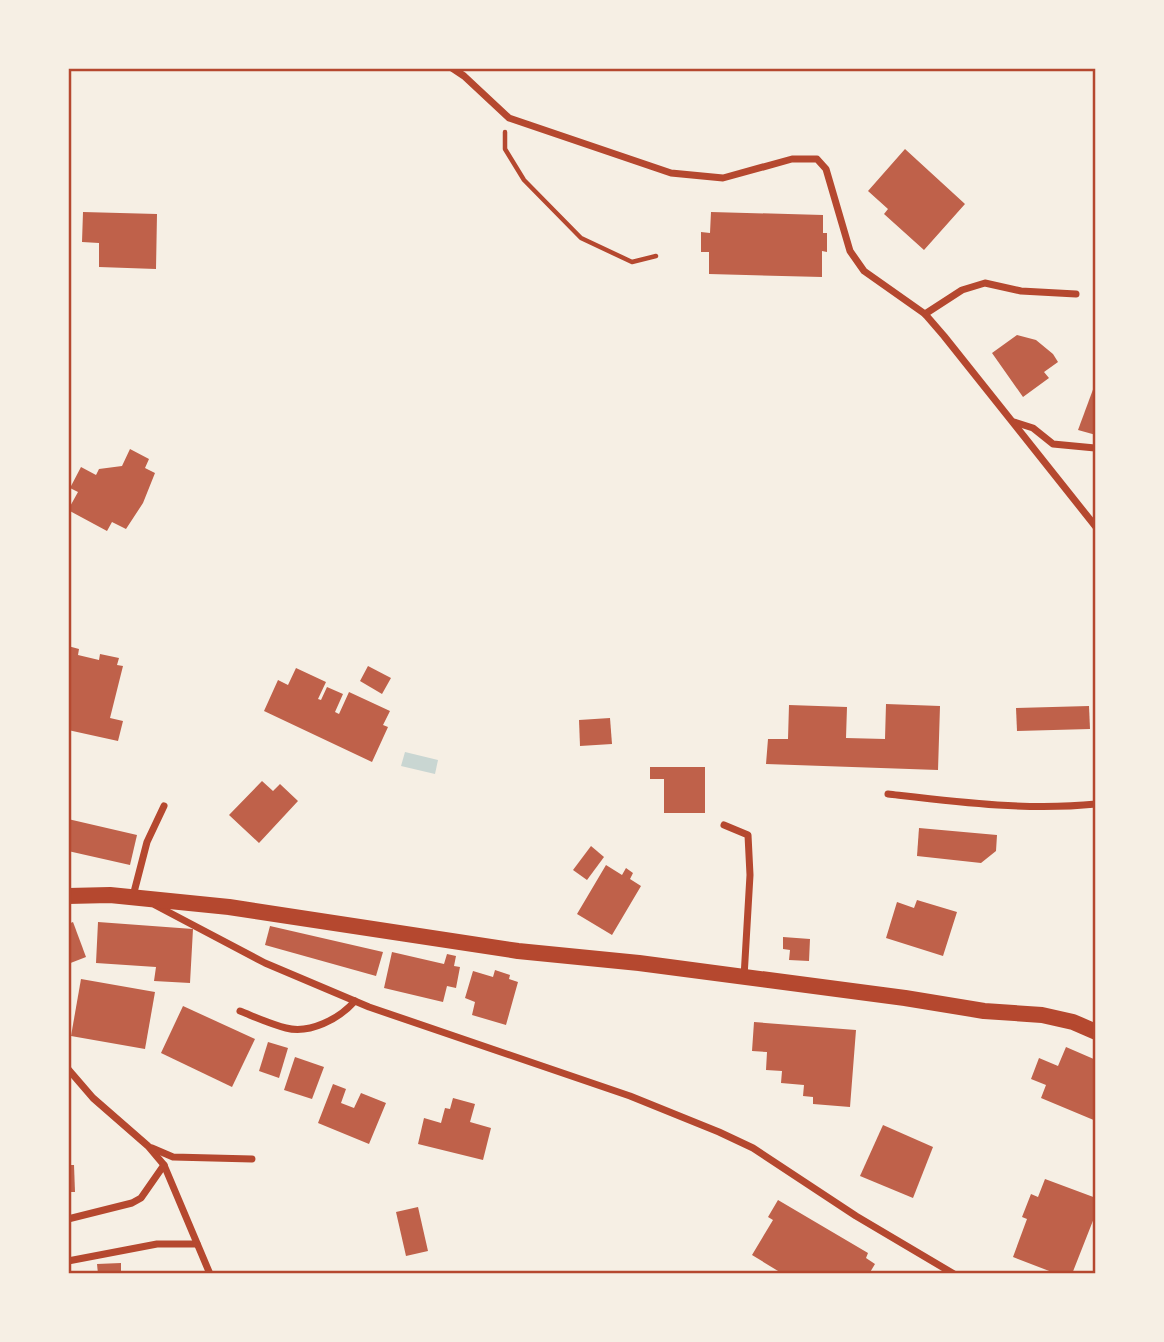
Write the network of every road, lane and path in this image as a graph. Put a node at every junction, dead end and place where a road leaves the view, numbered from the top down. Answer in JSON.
{"nodes":[{"id":1,"x":453,"y":68,"type":"edge"},
{"id":2,"x":509,"y":118,"type":"junction"},
{"id":3,"x":656,"y":257,"type":"dead end"},
{"id":4,"x":1076,"y":294,"type":"dead end"},
{"id":5,"x":925,"y":314,"type":"junction"},
{"id":6,"x":1013,"y":422,"type":"junction"},
{"id":7,"x":1095,"y":448,"type":"edge"},
{"id":8,"x":1096,"y":527,"type":"edge"},
{"id":9,"x":888,"y":794,"type":"dead end"},
{"id":10,"x":1096,"y":803,"type":"edge"},
{"id":11,"x":164,"y":806,"type":"dead end"},
{"id":12,"x":724,"y":825,"type":"dead end"},
{"id":13,"x":68,"y":896,"type":"edge"},
{"id":14,"x":138,"y":897,"type":"junction"},
{"id":15,"x":744,"y":978,"type":"junction"},
{"id":16,"x":355,"y":1001,"type":"junction"},
{"id":17,"x":240,"y":1011,"type":"dead end"},
{"id":18,"x":1096,"y":1032,"type":"edge"},
{"id":19,"x":68,"y":1069,"type":"edge"},
{"id":20,"x":148,"y":1146,"type":"junction"},
{"id":21,"x":252,"y":1159,"type":"dead end"},
{"id":22,"x":164,"y":1165,"type":"junction"},
{"id":23,"x":68,"y":1219,"type":"edge"},
{"id":24,"x":197,"y":1244,"type":"junction"},
{"id":25,"x":68,"y":1261,"type":"edge"},
{"id":26,"x":210,"y":1274,"type":"edge"},
{"id":27,"x":954,"y":1274,"type":"edge"}],
"edges":[{"from":1,"to":2,"type":"street"},
{"from":2,"to":3,"type":"path"},
{"from":2,"to":5,"type":"street"},
{"from":4,"to":5,"type":"street"},
{"from":5,"to":6,"type":"street"},
{"from":6,"to":7,"type":"street"},
{"from":6,"to":8,"type":"street"},
{"from":9,"to":10,"type":"street"},
{"from":11,"to":14,"type":"street"},
{"from":12,"to":15,"type":"street"},
{"from":13,"to":14,"type":"main road"},
{"from":14,"to":15,"type":"main road"},
{"from":14,"to":16,"type":"street"},
{"from":15,"to":18,"type":"main road"},
{"from":16,"to":17,"type":"street"},
{"from":16,"to":27,"type":"street"},
{"from":19,"to":20,"type":"street"},
{"from":20,"to":21,"type":"street"},
{"from":20,"to":22,"type":"street"},
{"from":22,"to":23,"type":"street"},
{"from":22,"to":24,"type":"street"},
{"from":24,"to":25,"type":"street"},
{"from":24,"to":26,"type":"street"}]}
